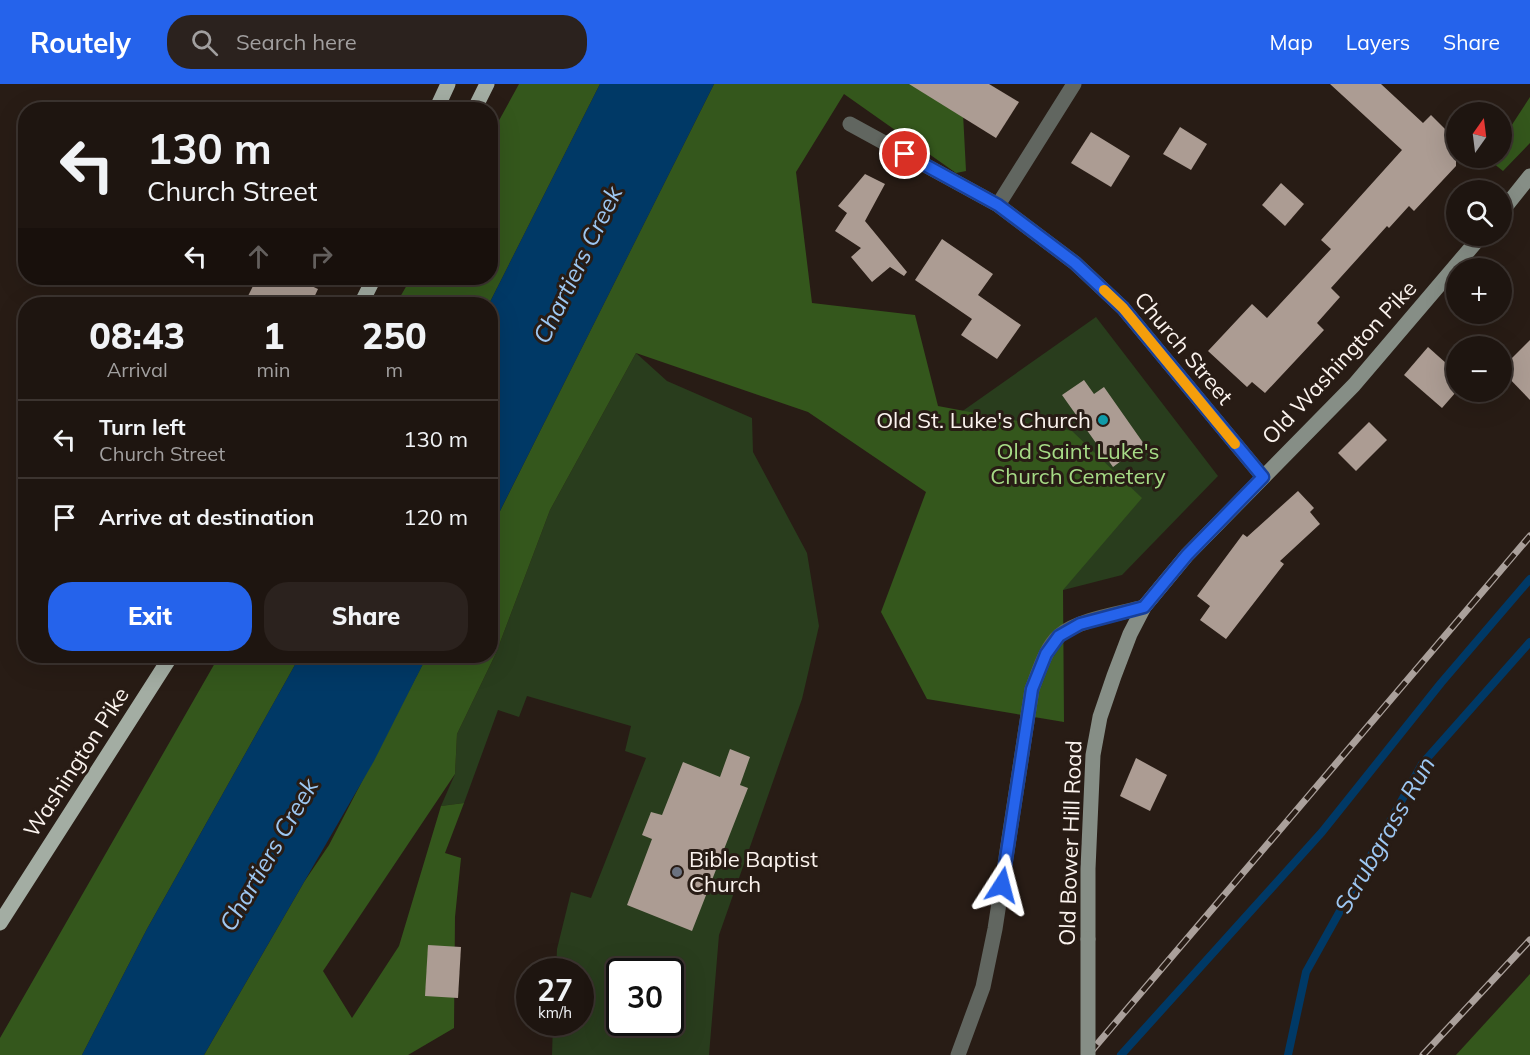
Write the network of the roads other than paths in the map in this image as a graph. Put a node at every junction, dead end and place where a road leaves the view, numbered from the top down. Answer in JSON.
{"nodes":[{"id":1,"x":448,"y":84,"type":"edge"},
{"id":2,"x":487,"y":84,"type":"edge"},
{"id":3,"x":1074,"y":84,"type":"edge"},
{"id":4,"x":440,"y":102,"type":"edge"},
{"id":5,"x":478,"y":102,"type":"edge"},
{"id":6,"x":850,"y":124,"type":"dead end"},
{"id":7,"x":1530,"y":176,"type":"edge"},
{"id":8,"x":1512,"y":198,"type":"edge"},
{"id":9,"x":998,"y":205,"type":"junction"},
{"id":10,"x":1473,"y":246,"type":"edge"},
{"id":11,"x":1263,"y":477,"type":"junction"},
{"id":12,"x":1144,"y":607,"type":"junction"},
{"id":13,"x":166,"y":663,"type":"edge"},
{"id":14,"x":2,"y":916,"type":"edge"},
{"id":15,"x":958,"y":1055,"type":"edge"},
{"id":16,"x":1088,"y":1055,"type":"edge"}],
"edges":[{"from":1,"to":4,"type":"main road"},
{"from":2,"to":5,"type":"main road"},
{"from":3,"to":9,"type":"street"},
{"from":6,"to":9,"type":"street","name":"Church Street"},
{"from":7,"to":8,"type":"street"},
{"from":9,"to":11,"type":"street","name":"Church Street"},
{"from":10,"to":11,"type":"street","name":"Old Washington Pike"},
{"from":11,"to":12,"type":"street","name":"Old Washington Pike"},
{"from":12,"to":15,"type":"street"},
{"from":12,"to":16,"type":"street","name":"Old Bower Hill Road","bridge":true},
{"from":13,"to":14,"type":"main road","name":"Washington Pike"}]}
